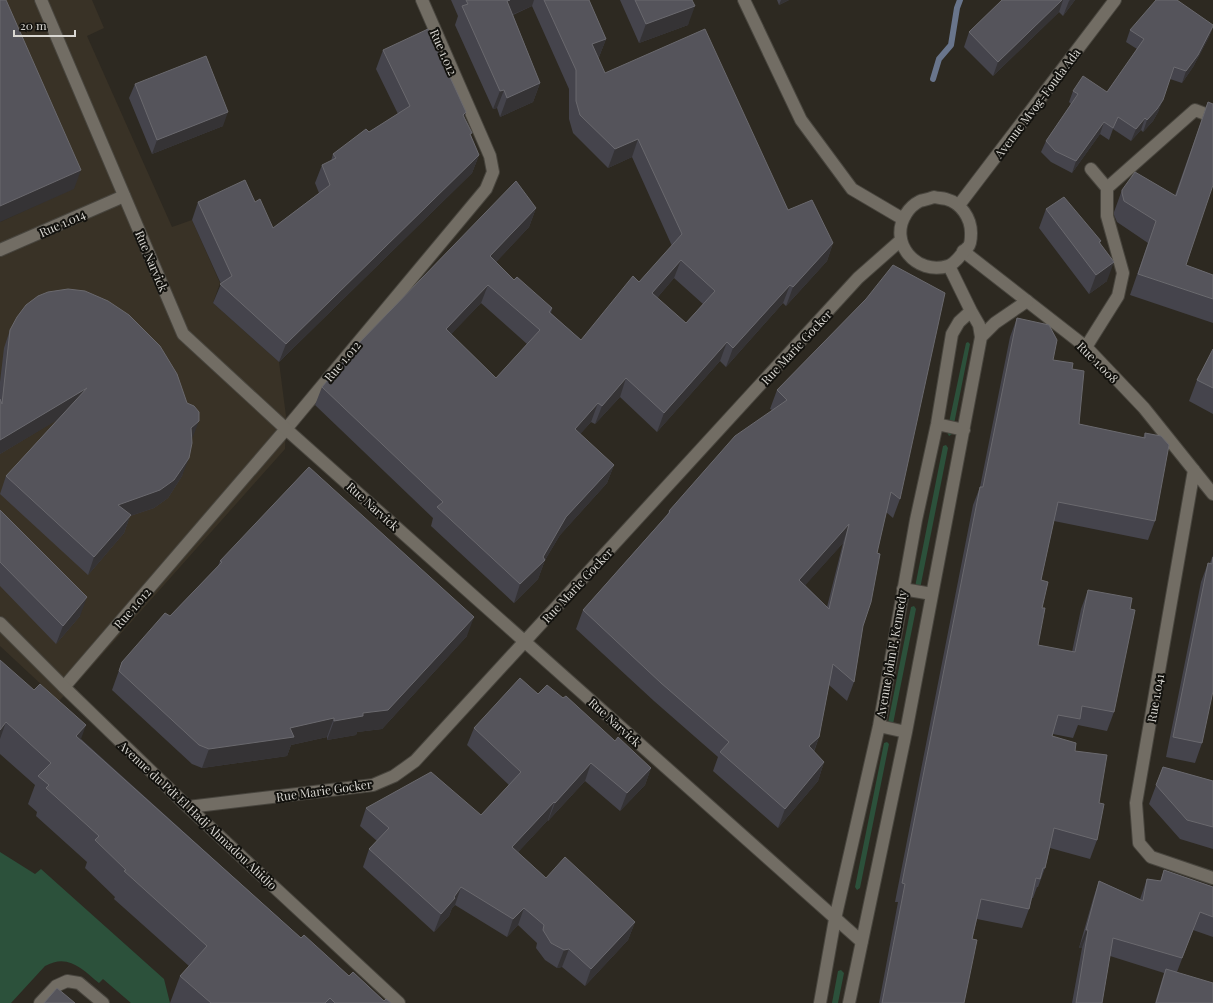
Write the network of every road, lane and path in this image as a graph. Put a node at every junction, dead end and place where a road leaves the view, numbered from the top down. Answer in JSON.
{"nodes":[{"id":1,"x":41,"y":0,"type":"edge"},
{"id":2,"x":422,"y":0,"type":"edge"},
{"id":3,"x":744,"y":0,"type":"edge"},
{"id":4,"x":1115,"y":0,"type":"edge"},
{"id":5,"x":1213,"y":117,"type":"edge"},
{"id":6,"x":1091,"y":168,"type":"dead end"},
{"id":7,"x":1107,"y":188,"type":"junction"},
{"id":8,"x":124,"y":196,"type":"junction"},
{"id":9,"x":959,"y":205,"type":"junction"},
{"id":10,"x":903,"y":219,"type":"junction"},
{"id":11,"x":901,"y":240,"type":"junction"},
{"id":12,"x":0,"y":250,"type":"edge"},
{"id":13,"x":963,"y":251,"type":"junction"},
{"id":14,"x":949,"y":266,"type":"junction"},
{"id":15,"x":1027,"y":301,"type":"junction"},
{"id":16,"x":971,"y":311,"type":"junction"},
{"id":17,"x":981,"y":337,"type":"junction"},
{"id":18,"x":1086,"y":347,"type":"junction"},
{"id":19,"x":937,"y":424,"type":"junction"},
{"id":20,"x":286,"y":429,"type":"junction"},
{"id":21,"x":964,"y":430,"type":"junction"},
{"id":22,"x":1194,"y":470,"type":"junction"},
{"id":23,"x":1213,"y":494,"type":"edge"},
{"id":24,"x":903,"y":589,"type":"junction"},
{"id":25,"x":932,"y":594,"type":"junction"},
{"id":26,"x":0,"y":623,"type":"edge"},
{"id":27,"x":525,"y":641,"type":"junction"},
{"id":28,"x":64,"y":687,"type":"junction"},
{"id":29,"x":879,"y":726,"type":"junction"},
{"id":30,"x":906,"y":732,"type":"junction"},
{"id":31,"x":188,"y":807,"type":"junction"},
{"id":32,"x":1213,"y":878,"type":"edge"},
{"id":33,"x":835,"y":918,"type":"junction"},
{"id":34,"x":862,"y":942,"type":"junction"},
{"id":35,"x":40,"y":1003,"type":"edge"},
{"id":36,"x":103,"y":1003,"type":"edge"},
{"id":37,"x":398,"y":1003,"type":"edge"},
{"id":38,"x":820,"y":1003,"type":"edge"},
{"id":39,"x":849,"y":1003,"type":"edge"}],
"edges":[{"from":1,"to":8,"type":"street","name":"Rue Narvick"},
{"from":2,"to":20,"type":"street","name":"Rue 1.012"},
{"from":3,"to":10,"type":"street"},
{"from":4,"to":9,"type":"street","name":"Avenue Mvog-Fouda Ada"},
{"from":5,"to":7,"type":"street"},
{"from":6,"to":7,"type":"street"},
{"from":7,"to":18,"type":"street"},
{"from":8,"to":12,"type":"street","name":"Rue 1.014"},
{"from":8,"to":20,"type":"street","name":"Rue Narvick"},
{"from":9,"to":10,"type":"street"},
{"from":9,"to":13,"type":"street"},
{"from":10,"to":11,"type":"street"},
{"from":11,"to":14,"type":"street"},
{"from":11,"to":27,"type":"street","name":"Rue Marie Gocker"},
{"from":13,"to":14,"type":"street"},
{"from":13,"to":15,"type":"street","name":"Rue 1.008"},
{"from":14,"to":16,"type":"street"},
{"from":15,"to":17,"type":"street"},
{"from":15,"to":18,"type":"street","name":"Rue 1.008"},
{"from":16,"to":17,"type":"street"},
{"from":16,"to":19,"type":"street","name":"Avenue John F. Kennedy"},
{"from":17,"to":21,"type":"street"},
{"from":18,"to":22,"type":"street","name":"Rue 1.008"},
{"from":19,"to":21,"type":"street"},
{"from":19,"to":24,"type":"street","name":"Avenue John F. Kennedy"},
{"from":20,"to":27,"type":"street","name":"Rue Narvick"},
{"from":20,"to":28,"type":"street","name":"Rue 1.012"},
{"from":21,"to":25,"type":"street"},
{"from":22,"to":23,"type":"street","name":"Rue 1.008"},
{"from":22,"to":32,"type":"street","name":"Rue 1.041"},
{"from":24,"to":25,"type":"street"},
{"from":24,"to":29,"type":"street","name":"Avenue John F. Kennedy"},
{"from":25,"to":30,"type":"street"},
{"from":26,"to":28,"type":"street","name":"Avenue du Pdt El Hadj Ahmadou Ahidjo"},
{"from":27,"to":31,"type":"street","name":"Rue Marie Gocker"},
{"from":27,"to":33,"type":"street","name":"Rue Narvick"},
{"from":28,"to":31,"type":"street","name":"Avenue du Pdt El Hadj Ahmadou Ahidjo"},
{"from":29,"to":30,"type":"street"},
{"from":29,"to":33,"type":"street","name":"Avenue John F. Kennedy"},
{"from":30,"to":34,"type":"street"},
{"from":31,"to":37,"type":"street","name":"Avenue du Pdt El Hadj Ahmadou Ahidjo"},
{"from":33,"to":34,"type":"street","name":"Rue Narvick"},
{"from":33,"to":38,"type":"street","name":"Avenue John F. Kennedy"},
{"from":34,"to":39,"type":"street"},
{"from":35,"to":36,"type":"street"}]}
